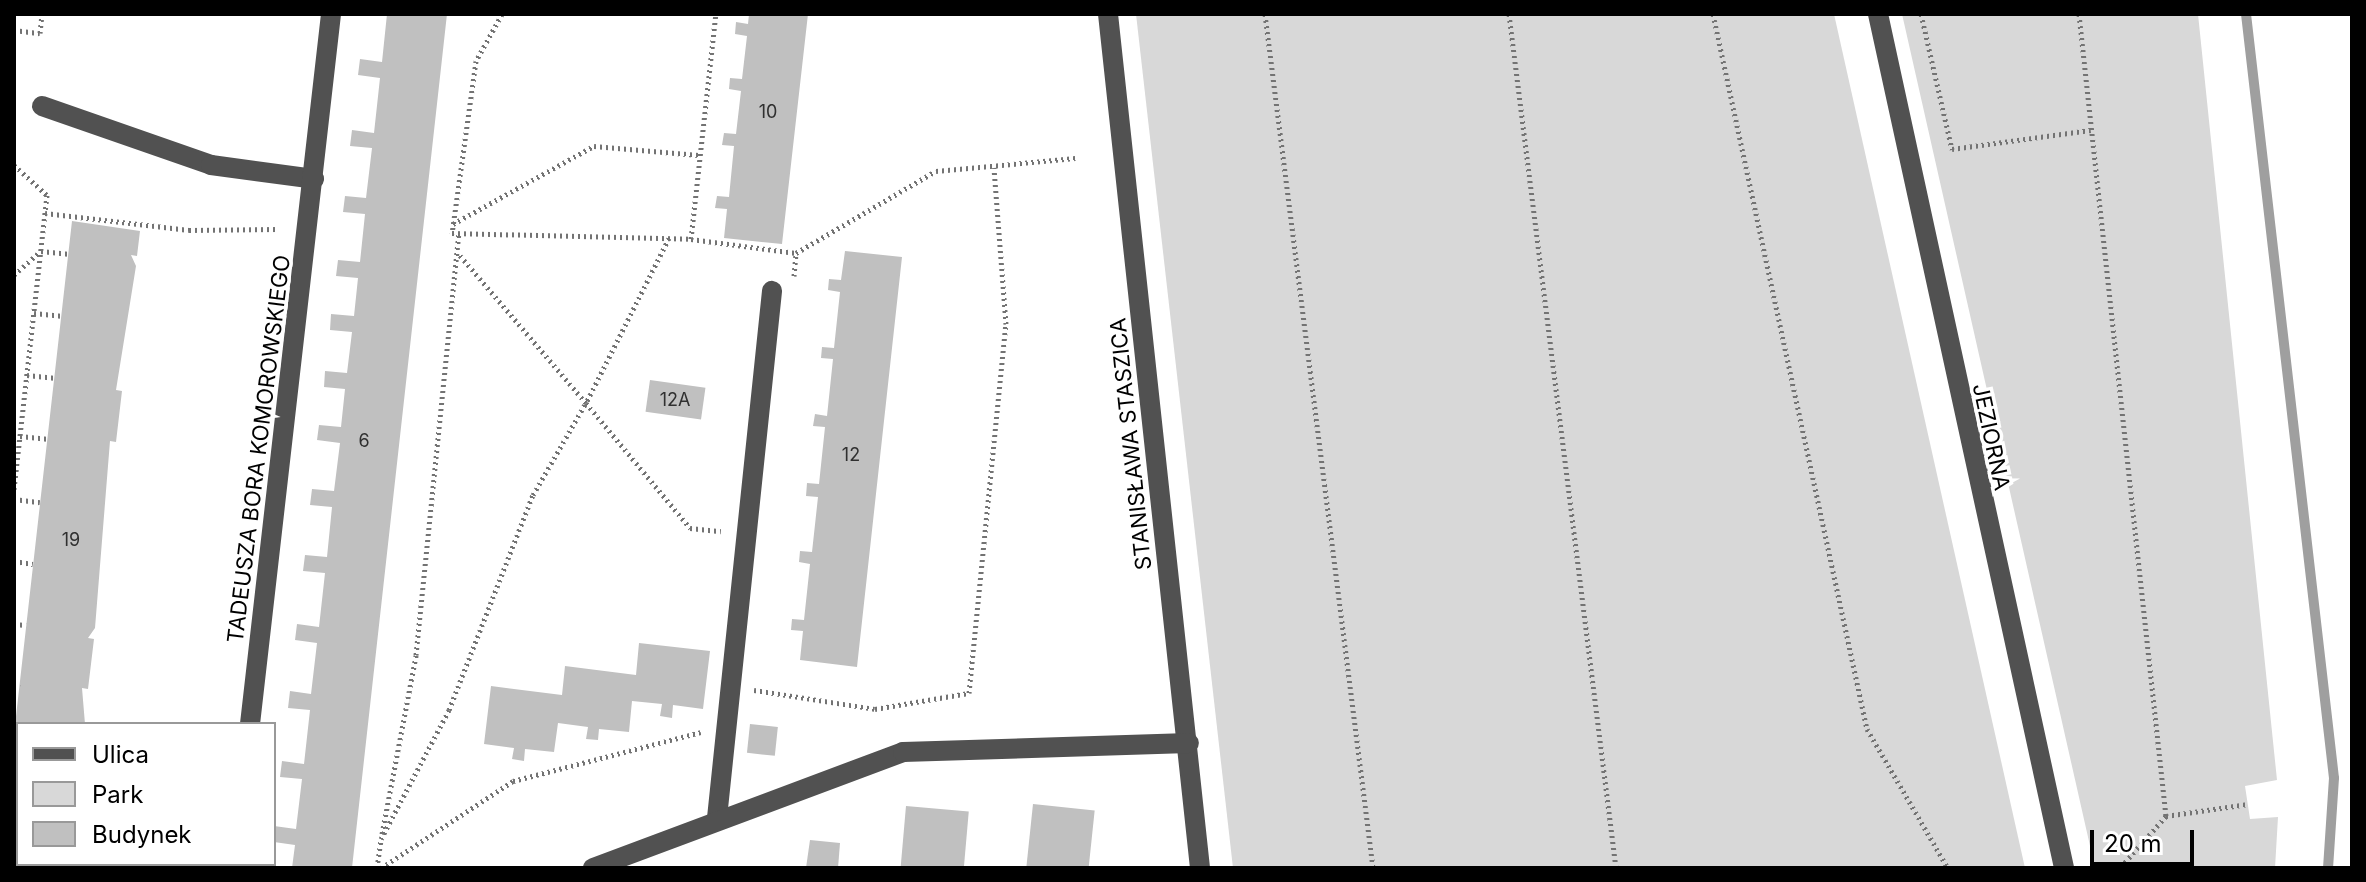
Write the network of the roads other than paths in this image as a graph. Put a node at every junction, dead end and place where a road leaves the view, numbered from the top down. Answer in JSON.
{"nodes":[{"id":1,"x":331,"y":14,"type":"edge"},
{"id":2,"x":1108,"y":14,"type":"edge"},
{"id":3,"x":1878,"y":14,"type":"edge"},
{"id":4,"x":42,"y":106,"type":"dead end"},
{"id":5,"x":314,"y":179,"type":"junction"},
{"id":6,"x":772,"y":291,"type":"dead end"},
{"id":7,"x":250,"y":722,"type":"edge"},
{"id":8,"x":1189,"y":743,"type":"junction"},
{"id":9,"x":717,"y":818,"type":"junction"},
{"id":10,"x":593,"y":868,"type":"edge"},
{"id":11,"x":1200,"y":868,"type":"edge"},
{"id":12,"x":2064,"y":868,"type":"edge"}],
"edges":[{"from":1,"to":5,"type":"street","name":"TADEUSZA BORA KOMOROWSKIEGO"},
{"from":2,"to":8,"type":"street","name":"STANISŁAWA STASZICA"},
{"from":3,"to":12,"type":"street","name":"JEZIORNA"},
{"from":4,"to":5,"type":"street"},
{"from":5,"to":7,"type":"street","name":"TADEUSZA BORA KOMOROWSKIEGO"},
{"from":6,"to":9,"type":"street"},
{"from":8,"to":9,"type":"street"},
{"from":8,"to":11,"type":"street","name":"STANISŁAWA STASZICA"},
{"from":9,"to":10,"type":"street"}]}
